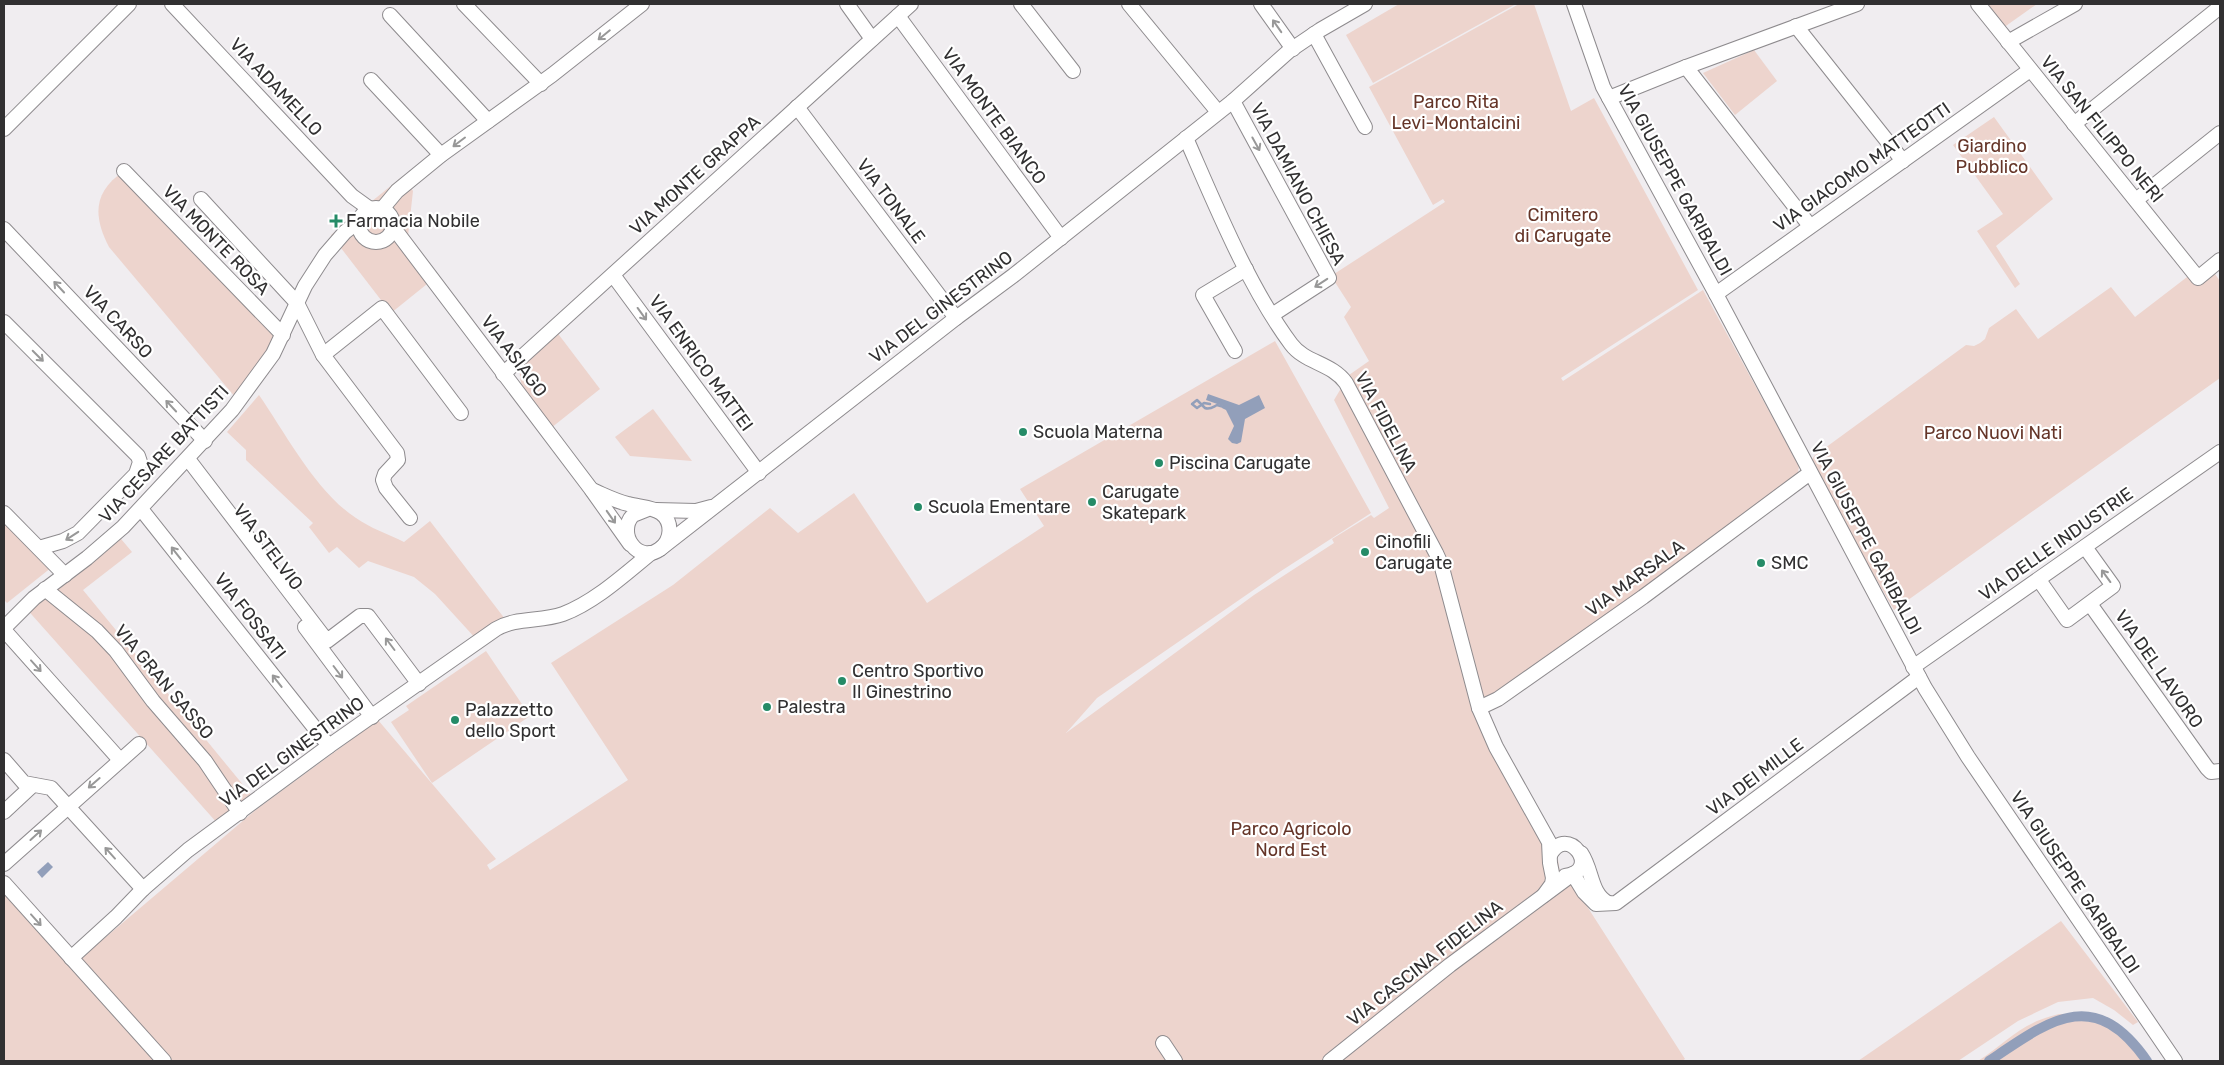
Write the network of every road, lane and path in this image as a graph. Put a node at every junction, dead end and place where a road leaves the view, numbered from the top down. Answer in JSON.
{"nodes":[{"id":1,"x":129,"y":4,"type":"edge"},
{"id":2,"x":172,"y":4,"type":"edge"},
{"id":3,"x":464,"y":4,"type":"edge"},
{"id":4,"x":847,"y":4,"type":"edge"},
{"id":5,"x":911,"y":4,"type":"edge"},
{"id":6,"x":1021,"y":4,"type":"edge"},
{"id":7,"x":1129,"y":4,"type":"edge"},
{"id":8,"x":1261,"y":4,"type":"edge"},
{"id":9,"x":1365,"y":4,"type":"edge"},
{"id":10,"x":1574,"y":4,"type":"edge"},
{"id":11,"x":1858,"y":4,"type":"edge"},
{"id":12,"x":1978,"y":4,"type":"edge"},
{"id":13,"x":2075,"y":4,"type":"edge"},
{"id":14,"x":637,"y":5,"type":"edge"},
{"id":15,"x":2220,"y":7,"type":"edge"},
{"id":16,"x":390,"y":15,"type":"dead end"},
{"id":17,"x":898,"y":16,"type":"junction"},
{"id":18,"x":1796,"y":26,"type":"junction"},
{"id":19,"x":1314,"y":34,"type":"junction"},
{"id":20,"x":872,"y":39,"type":"junction"},
{"id":21,"x":2008,"y":42,"type":"junction"},
{"id":22,"x":1293,"y":49,"type":"junction"},
{"id":23,"x":1686,"y":67,"type":"junction"},
{"id":24,"x":2030,"y":70,"type":"junction"},
{"id":25,"x":1073,"y":71,"type":"dead end"},
{"id":26,"x":371,"y":80,"type":"dead end"},
{"id":27,"x":541,"y":84,"type":"junction"},
{"id":28,"x":1609,"y":98,"type":"junction"},
{"id":29,"x":1233,"y":101,"type":"junction"},
{"id":30,"x":797,"y":107,"type":"junction"},
{"id":31,"x":1218,"y":112,"type":"junction"},
{"id":32,"x":488,"y":121,"type":"junction"},
{"id":33,"x":2074,"y":124,"type":"junction"},
{"id":34,"x":1365,"y":127,"type":"dead end"},
{"id":35,"x":4,"y":129,"type":"edge"},
{"id":36,"x":2220,"y":133,"type":"edge"},
{"id":37,"x":1186,"y":138,"type":"junction"},
{"id":38,"x":441,"y":155,"type":"junction"},
{"id":39,"x":1903,"y":161,"type":"junction"},
{"id":40,"x":124,"y":171,"type":"dead end"},
{"id":41,"x":201,"y":199,"type":"dead end"},
{"id":42,"x":2136,"y":200,"type":"junction"},
{"id":43,"x":368,"y":214,"type":"junction"},
{"id":44,"x":1810,"y":226,"type":"junction"},
{"id":45,"x":393,"y":227,"type":"junction"},
{"id":46,"x":4,"y":229,"type":"edge"},
{"id":47,"x":362,"y":236,"type":"junction"},
{"id":48,"x":1061,"y":238,"type":"junction"},
{"id":49,"x":385,"y":240,"type":"junction"},
{"id":50,"x":406,"y":246,"type":"junction"},
{"id":51,"x":2220,"y":260,"type":"edge"},
{"id":52,"x":1246,"y":269,"type":"junction"},
{"id":53,"x":313,"y":274,"type":"junction"},
{"id":54,"x":613,"y":274,"type":"junction"},
{"id":55,"x":1716,"y":294,"type":"junction"},
{"id":56,"x":297,"y":303,"type":"junction"},
{"id":57,"x":1272,"y":315,"type":"junction"},
{"id":58,"x":956,"y":318,"type":"junction"},
{"id":59,"x":4,"y":322,"type":"edge"},
{"id":60,"x":283,"y":335,"type":"junction"},
{"id":61,"x":1235,"y":352,"type":"dead end"},
{"id":62,"x":323,"y":354,"type":"junction"},
{"id":63,"x":503,"y":374,"type":"junction"},
{"id":64,"x":461,"y":413,"type":"dead end"},
{"id":65,"x":205,"y":441,"type":"junction"},
{"id":66,"x":2220,"y":452,"type":"edge"},
{"id":67,"x":185,"y":462,"type":"junction"},
{"id":68,"x":758,"y":473,"type":"junction"},
{"id":69,"x":1810,"y":474,"type":"junction"},
{"id":70,"x":591,"y":490,"type":"junction"},
{"id":71,"x":719,"y":504,"type":"junction"},
{"id":72,"x":141,"y":509,"type":"junction"},
{"id":73,"x":652,"y":510,"type":"junction"},
{"id":74,"x":4,"y":513,"type":"edge"},
{"id":75,"x":410,"y":518,"type":"dead end"},
{"id":76,"x":630,"y":544,"type":"junction"},
{"id":77,"x":2085,"y":547,"type":"junction"},
{"id":78,"x":38,"y":548,"type":"junction"},
{"id":79,"x":648,"y":554,"type":"junction"},
{"id":80,"x":65,"y":575,"type":"junction"},
{"id":81,"x":2039,"y":580,"type":"junction"},
{"id":82,"x":45,"y":589,"type":"junction"},
{"id":83,"x":2090,"y":604,"type":"junction"},
{"id":84,"x":4,"y":629,"type":"edge"},
{"id":85,"x":325,"y":646,"type":"junction"},
{"id":86,"x":1916,"y":672,"type":"junction"},
{"id":87,"x":419,"y":684,"type":"junction"},
{"id":88,"x":1479,"y":708,"type":"junction"},
{"id":89,"x":372,"y":716,"type":"junction"},
{"id":90,"x":139,"y":744,"type":"dead end"},
{"id":91,"x":329,"y":746,"type":"junction"},
{"id":92,"x":4,"y":760,"type":"edge"},
{"id":93,"x":120,"y":760,"type":"junction"},
{"id":94,"x":2220,"y":771,"type":"edge"},
{"id":95,"x":33,"y":785,"type":"junction"},
{"id":96,"x":68,"y":806,"type":"junction"},
{"id":97,"x":4,"y":812,"type":"edge"},
{"id":98,"x":240,"y":813,"type":"junction"},
{"id":99,"x":1538,"y":821,"type":"junction"},
{"id":100,"x":1572,"y":847,"type":"junction"},
{"id":101,"x":1551,"y":861,"type":"junction"},
{"id":102,"x":4,"y":864,"type":"edge"},
{"id":103,"x":1572,"y":875,"type":"junction"},
{"id":104,"x":4,"y":883,"type":"edge"},
{"id":105,"x":143,"y":889,"type":"junction"},
{"id":106,"x":1544,"y":895,"type":"junction"},
{"id":107,"x":1611,"y":904,"type":"junction"},
{"id":108,"x":71,"y":958,"type":"junction"},
{"id":109,"x":1163,"y":1043,"type":"dead end"},
{"id":110,"x":164,"y":1061,"type":"edge"},
{"id":111,"x":1174,"y":1061,"type":"edge"},
{"id":112,"x":1330,"y":1061,"type":"edge"},
{"id":113,"x":2175,"y":1061,"type":"edge"}],
"edges":[{"from":1,"to":35,"type":"street"},
{"from":2,"to":43,"type":"street","name":"VIA ADAMELLO"},
{"from":3,"to":27,"type":"street"},
{"from":4,"to":20,"type":"street"},
{"from":5,"to":17,"type":"street","name":"VIA MONTE GRAPPA"},
{"from":6,"to":25,"type":"street"},
{"from":7,"to":31,"type":"street"},
{"from":22,"to":8,"type":"street","one_way":true},
{"from":9,"to":19,"type":"street"},
{"from":10,"to":28,"type":"street","name":"VIA GIUSEPPE GARIBALDI"},
{"from":11,"to":18,"type":"street"},
{"from":12,"to":21,"type":"street","name":"VIA SAN FILIPPO NERI"},
{"from":13,"to":21,"type":"street"},
{"from":14,"to":27,"type":"street","name":"VIA CESARE BATTISTI","one_way":true},
{"from":15,"to":33,"type":"street"},
{"from":16,"to":32,"type":"street"},
{"from":17,"to":20,"type":"street","name":"VIA MONTE GRAPPA"},
{"from":17,"to":48,"type":"street","name":"VIA MONTE BIANCO"},
{"from":18,"to":23,"type":"street"},
{"from":18,"to":39,"type":"street"},
{"from":19,"to":22,"type":"street"},
{"from":19,"to":34,"type":"street"},
{"from":20,"to":30,"type":"street","name":"VIA MONTE GRAPPA"},
{"from":21,"to":24,"type":"street","name":"VIA SAN FILIPPO NERI"},
{"from":22,"to":29,"type":"street"},
{"from":23,"to":28,"type":"street"},
{"from":23,"to":44,"type":"street"},
{"from":24,"to":33,"type":"street","name":"VIA SAN FILIPPO NERI"},
{"from":24,"to":39,"type":"street","name":"VIA GIACOMO MATTEOTTI"},
{"from":26,"to":38,"type":"street"},
{"from":27,"to":32,"type":"street","name":"VIA CESARE BATTISTI"},
{"from":28,"to":55,"type":"street","name":"VIA GIUSEPPE GARIBALDI"},
{"from":29,"to":31,"type":"street"},
{"from":29,"to":57,"type":"street","name":"VIA DAMIANO CHIESA","one_way":true},
{"from":30,"to":54,"type":"street","name":"VIA MONTE GRAPPA"},
{"from":30,"to":58,"type":"street","name":"VIA TONALE"},
{"from":31,"to":37,"type":"street"},
{"from":32,"to":38,"type":"street","name":"VIA CESARE BATTISTI","one_way":true},
{"from":33,"to":42,"type":"street","name":"VIA SAN FILIPPO NERI"},
{"from":36,"to":42,"type":"street"},
{"from":37,"to":48,"type":"street","name":"VIA DEL GINESTRINO"},
{"from":37,"to":52,"type":"street","name":"VIA FIDELINA"},
{"from":38,"to":43,"type":"street","name":"VIA CESARE BATTISTI"},
{"from":39,"to":44,"type":"street","name":"VIA GIACOMO MATTEOTTI"},
{"from":40,"to":60,"type":"street","name":"VIA MONTE ROSA"},
{"from":41,"to":56,"type":"street"},
{"from":42,"to":51,"type":"street","name":"VIA SAN FILIPPO NERI"},
{"from":43,"to":45,"type":"street"},
{"from":43,"to":47,"type":"street"},
{"from":43,"to":53,"type":"street","name":"VIA CESARE BATTISTI"},
{"from":44,"to":55,"type":"street","name":"VIA GIACOMO MATTEOTTI"},
{"from":45,"to":49,"type":"street"},
{"from":45,"to":50,"type":"street","name":"VIA ASIAGO"},
{"from":65,"to":46,"type":"street","name":"VIA CARSO","one_way":true},
{"from":47,"to":49,"type":"street"},
{"from":47,"to":53,"type":"street","name":"VIA CESARE BATTISTI"},
{"from":48,"to":58,"type":"street","name":"VIA DEL GINESTRINO"},
{"from":49,"to":50,"type":"street"},
{"from":50,"to":63,"type":"street","name":"VIA ASIAGO"},
{"from":52,"to":57,"type":"street","name":"VIA FIDELINA"},
{"from":52,"to":61,"type":"street"},
{"from":53,"to":56,"type":"street","name":"VIA CESARE BATTISTI"},
{"from":54,"to":63,"type":"street","name":"VIA MONTE GRAPPA"},
{"from":54,"to":68,"type":"street","name":"VIA ENRICO MATTEI","one_way":true},
{"from":55,"to":69,"type":"street","name":"VIA GIUSEPPE GARIBALDI"},
{"from":56,"to":60,"type":"street","name":"VIA CESARE BATTISTI"},
{"from":56,"to":62,"type":"street"},
{"from":57,"to":88,"type":"street","name":"VIA FIDELINA"},
{"from":58,"to":68,"type":"street","name":"VIA DEL GINESTRINO"},
{"from":59,"to":78,"type":"street","one_way":true},
{"from":60,"to":65,"type":"street","name":"VIA CESARE BATTISTI"},
{"from":62,"to":64,"type":"street"},
{"from":62,"to":75,"type":"street"},
{"from":63,"to":70,"type":"street","name":"VIA ASIAGO"},
{"from":65,"to":67,"type":"street","name":"VIA CESARE BATTISTI"},
{"from":66,"to":77,"type":"street","name":"VIA DELLE INDUSTRIE"},
{"from":67,"to":72,"type":"street","name":"VIA CESARE BATTISTI"},
{"from":67,"to":85,"type":"street","name":"VIA STELVIO"},
{"from":68,"to":71,"type":"street","name":"VIA DEL GINESTRINO"},
{"from":69,"to":86,"type":"street","name":"VIA GIUSEPPE GARIBALDI"},
{"from":69,"to":88,"type":"street","name":"VIA MARSALA"},
{"from":70,"to":73,"type":"street","name":"VIA ASIAGO"},
{"from":70,"to":76,"type":"street","name":"VIA ASIAGO","one_way":true},
{"from":71,"to":73,"type":"street","name":"VIA DEL GINESTRINO"},
{"from":71,"to":79,"type":"street","name":"VIA DEL GINESTRINO"},
{"from":72,"to":80,"type":"street","name":"VIA CESARE BATTISTI"},
{"from":91,"to":72,"type":"street","name":"VIA FOSSATI","one_way":true},
{"from":73,"to":76,"type":"street"},
{"from":73,"to":79,"type":"street"},
{"from":74,"to":78,"type":"street"},
{"from":76,"to":79,"type":"street"},
{"from":77,"to":81,"type":"street","name":"VIA DELLE INDUSTRIE"},
{"from":83,"to":77,"type":"street","one_way":true},
{"from":78,"to":80,"type":"street"},
{"from":79,"to":87,"type":"street","name":"VIA DEL GINESTRINO"},
{"from":80,"to":82,"type":"street","name":"VIA CESARE BATTISTI"},
{"from":81,"to":83,"type":"street"},
{"from":81,"to":86,"type":"street","name":"VIA DELLE INDUSTRIE"},
{"from":82,"to":84,"type":"street","name":"VIA CESARE BATTISTI"},
{"from":82,"to":98,"type":"street","name":"VIA GRAN SASSO"},
{"from":83,"to":94,"type":"street","name":"VIA DEL LAVORO"},
{"from":84,"to":93,"type":"street","one_way":true},
{"from":87,"to":85,"type":"street","one_way":true},
{"from":85,"to":89,"type":"street","name":"VIA STELVIO","one_way":true},
{"from":86,"to":107,"type":"street","name":"VIA DEI MILLE"},
{"from":86,"to":113,"type":"street","name":"VIA GIUSEPPE GARIBALDI"},
{"from":87,"to":89,"type":"street","name":"VIA DEL GINESTRINO"},
{"from":88,"to":99,"type":"street","name":"VIA FIDELINA"},
{"from":89,"to":91,"type":"street","name":"VIA DEL GINESTRINO"},
{"from":90,"to":93,"type":"street"},
{"from":91,"to":98,"type":"street","name":"VIA DEL GINESTRINO"},
{"from":92,"to":95,"type":"street"},
{"from":93,"to":96,"type":"street","one_way":true},
{"from":95,"to":96,"type":"street"},
{"from":95,"to":97,"type":"street"},
{"from":102,"to":96,"type":"street","one_way":true},
{"from":105,"to":96,"type":"street","one_way":true},
{"from":98,"to":105,"type":"street","name":"VIA DEL GINESTRINO"},
{"from":99,"to":100,"type":"street","name":"VIA FIDELINA"},
{"from":99,"to":101,"type":"street","name":"VIA FIDELINA"},
{"from":100,"to":101,"type":"street"},
{"from":100,"to":103,"type":"street"},
{"from":100,"to":107,"type":"street"},
{"from":101,"to":103,"type":"street"},
{"from":101,"to":106,"type":"street"},
{"from":103,"to":106,"type":"street","name":"VIA CASCINA FIDELINA"},
{"from":103,"to":107,"type":"street"},
{"from":104,"to":108,"type":"street","one_way":true},
{"from":105,"to":108,"type":"street","name":"VIA DEL GINESTRINO"},
{"from":106,"to":112,"type":"street","name":"VIA CASCINA FIDELINA"},
{"from":108,"to":110,"type":"street"},
{"from":109,"to":111,"type":"street"}]}
